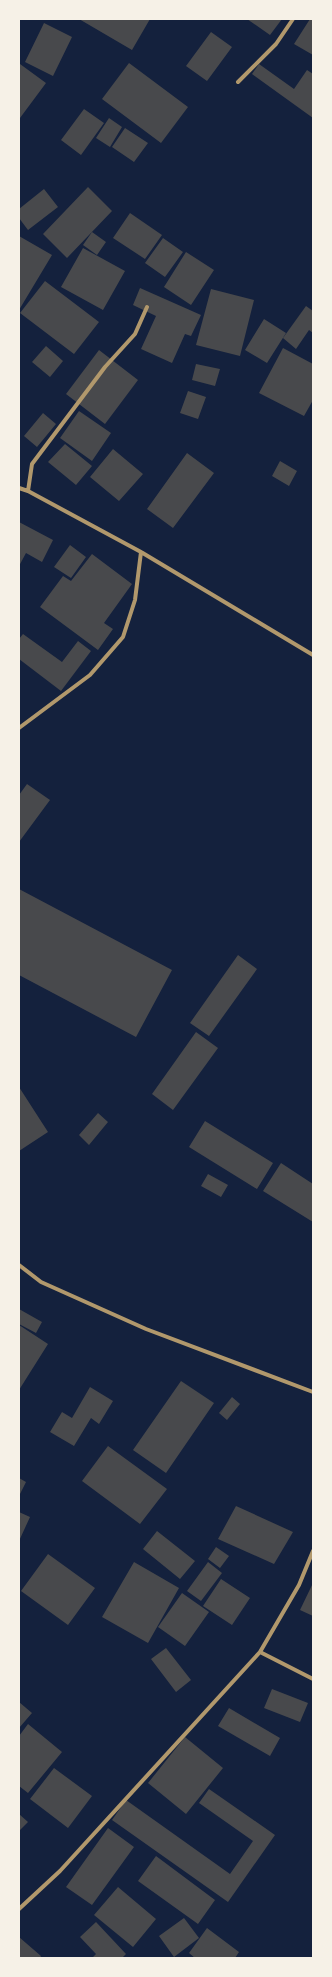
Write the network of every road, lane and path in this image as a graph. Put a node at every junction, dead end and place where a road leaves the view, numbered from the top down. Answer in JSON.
{"nodes":[{"id":1,"x":292,"y":19,"type":"edge"},
{"id":2,"x":238,"y":82,"type":"dead end"},
{"id":3,"x":147,"y":307,"type":"dead end"},
{"id":4,"x":19,"y":488,"type":"edge"},
{"id":5,"x":28,"y":491,"type":"junction"},
{"id":6,"x":141,"y":552,"type":"junction"},
{"id":7,"x":313,"y":655,"type":"edge"},
{"id":8,"x":19,"y":728,"type":"edge"},
{"id":9,"x":19,"y":1265,"type":"edge"},
{"id":10,"x":313,"y":1392,"type":"edge"},
{"id":11,"x":313,"y":1551,"type":"edge"},
{"id":12,"x":260,"y":1652,"type":"junction"},
{"id":13,"x":313,"y":1679,"type":"edge"},
{"id":14,"x":19,"y":1909,"type":"edge"}],
"edges":[{"from":1,"to":2,"type":"street"},
{"from":3,"to":5,"type":"street"},
{"from":4,"to":5,"type":"street"},
{"from":5,"to":6,"type":"street"},
{"from":6,"to":7,"type":"street"},
{"from":6,"to":8,"type":"street"},
{"from":9,"to":10,"type":"street"},
{"from":11,"to":12,"type":"street"},
{"from":12,"to":13,"type":"street"},
{"from":12,"to":14,"type":"street"}]}
